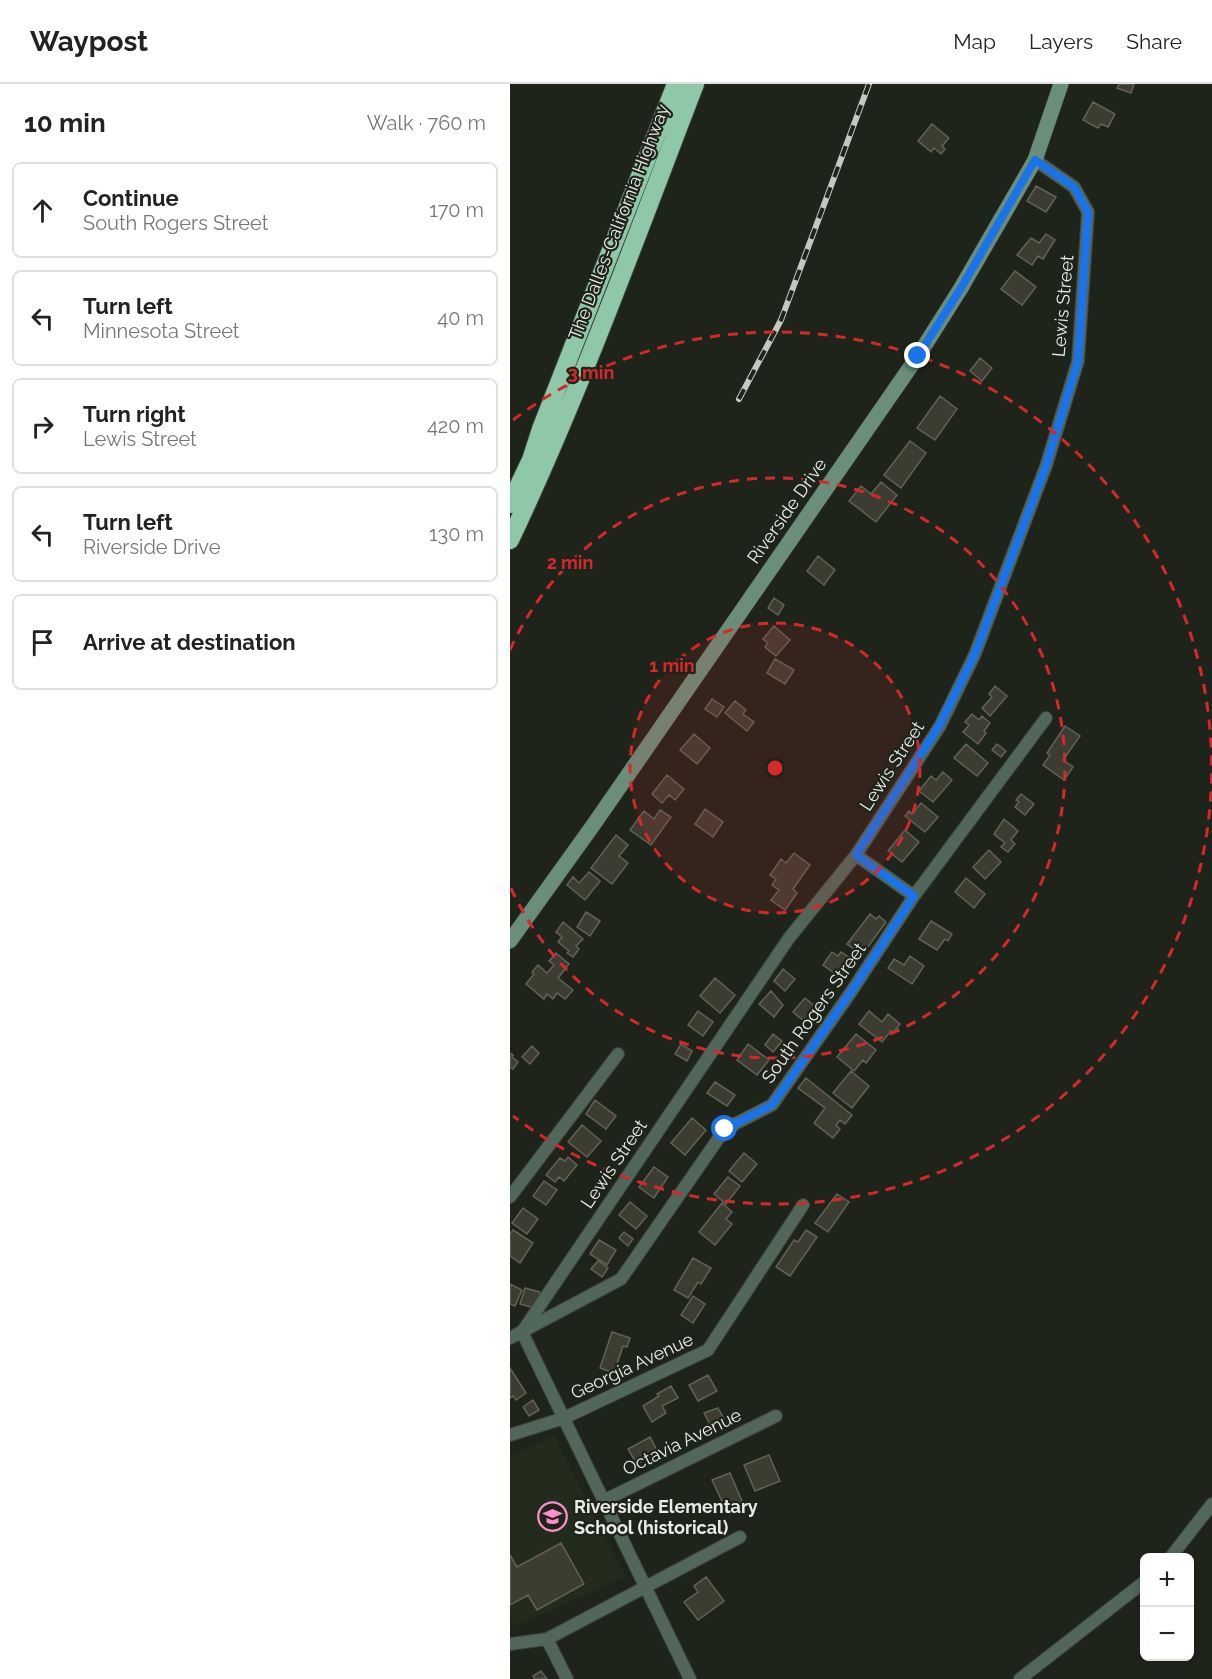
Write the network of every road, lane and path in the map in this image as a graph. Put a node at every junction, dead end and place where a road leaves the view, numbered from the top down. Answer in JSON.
{"nodes":[{"id":1,"x":676,"y":84,"type":"edge"},
{"id":2,"x":695,"y":84,"type":"edge"},
{"id":3,"x":1061,"y":84,"type":"edge"},
{"id":4,"x":1035,"y":160,"type":"junction"},
{"id":5,"x":541,"y":429,"type":"junction"},
{"id":6,"x":510,"y":486,"type":"edge"},
{"id":7,"x":510,"y":504,"type":"edge"},
{"id":8,"x":510,"y":540,"type":"edge"},
{"id":9,"x":1046,"y":718,"type":"dead end"},
{"id":10,"x":856,"y":855,"type":"junction"},
{"id":11,"x":914,"y":896,"type":"junction"},
{"id":12,"x":510,"y":941,"type":"edge"},
{"id":13,"x":618,"y":1054,"type":"dead end"},
{"id":14,"x":510,"y":1197,"type":"edge"},
{"id":15,"x":803,"y":1205,"type":"dead end"},
{"id":16,"x":522,"y":1332,"type":"junction"},
{"id":17,"x":510,"y":1338,"type":"edge"},
{"id":18,"x":776,"y":1416,"type":"dead end"},
{"id":19,"x":564,"y":1418,"type":"junction"},
{"id":20,"x":510,"y":1434,"type":"edge"},
{"id":21,"x":603,"y":1501,"type":"junction"},
{"id":22,"x":1212,"y":1504,"type":"edge"},
{"id":23,"x":740,"y":1537,"type":"dead end"},
{"id":24,"x":1173,"y":1553,"type":"edge"},
{"id":25,"x":1140,"y":1585,"type":"edge"},
{"id":26,"x":645,"y":1586,"type":"junction"},
{"id":27,"x":547,"y":1639,"type":"junction"},
{"id":28,"x":510,"y":1644,"type":"edge"},
{"id":29,"x":567,"y":1679,"type":"edge"},
{"id":30,"x":690,"y":1679,"type":"edge"},
{"id":31,"x":1020,"y":1679,"type":"edge"}],
"edges":[{"from":1,"to":5,"type":"highway","name":"The Dalles-California Highway"},
{"from":2,"to":8,"type":"highway","name":"The Dalles-California Highway"},
{"from":3,"to":4,"type":"street","name":"Riverside Drive"},
{"from":4,"to":10,"type":"street","name":"Lewis Street"},
{"from":4,"to":12,"type":"street","name":"Riverside Drive"},
{"from":5,"to":6,"type":"highway"},
{"from":5,"to":7,"type":"highway","name":"The Dalles-California Highway"},
{"from":9,"to":11,"type":"street","name":"South Rogers Street"},
{"from":10,"to":11,"type":"street"},
{"from":10,"to":16,"type":"street","name":"Lewis Street"},
{"from":11,"to":16,"type":"street","name":"South Rogers Street"},
{"from":13,"to":14,"type":"street"},
{"from":15,"to":19,"type":"street","name":"Georgia Avenue"},
{"from":16,"to":17,"type":"street","name":"South Rogers Street"},
{"from":16,"to":19,"type":"street"},
{"from":18,"to":21,"type":"street","name":"Octavia Avenue"},
{"from":19,"to":20,"type":"street","name":"Georgia Avenue"},
{"from":19,"to":21,"type":"street"},
{"from":21,"to":26,"type":"street"},
{"from":22,"to":24,"type":"street"},
{"from":23,"to":26,"type":"street"},
{"from":25,"to":31,"type":"street"},
{"from":26,"to":27,"type":"street"},
{"from":26,"to":30,"type":"street"},
{"from":27,"to":28,"type":"street"},
{"from":27,"to":29,"type":"street"}]}
